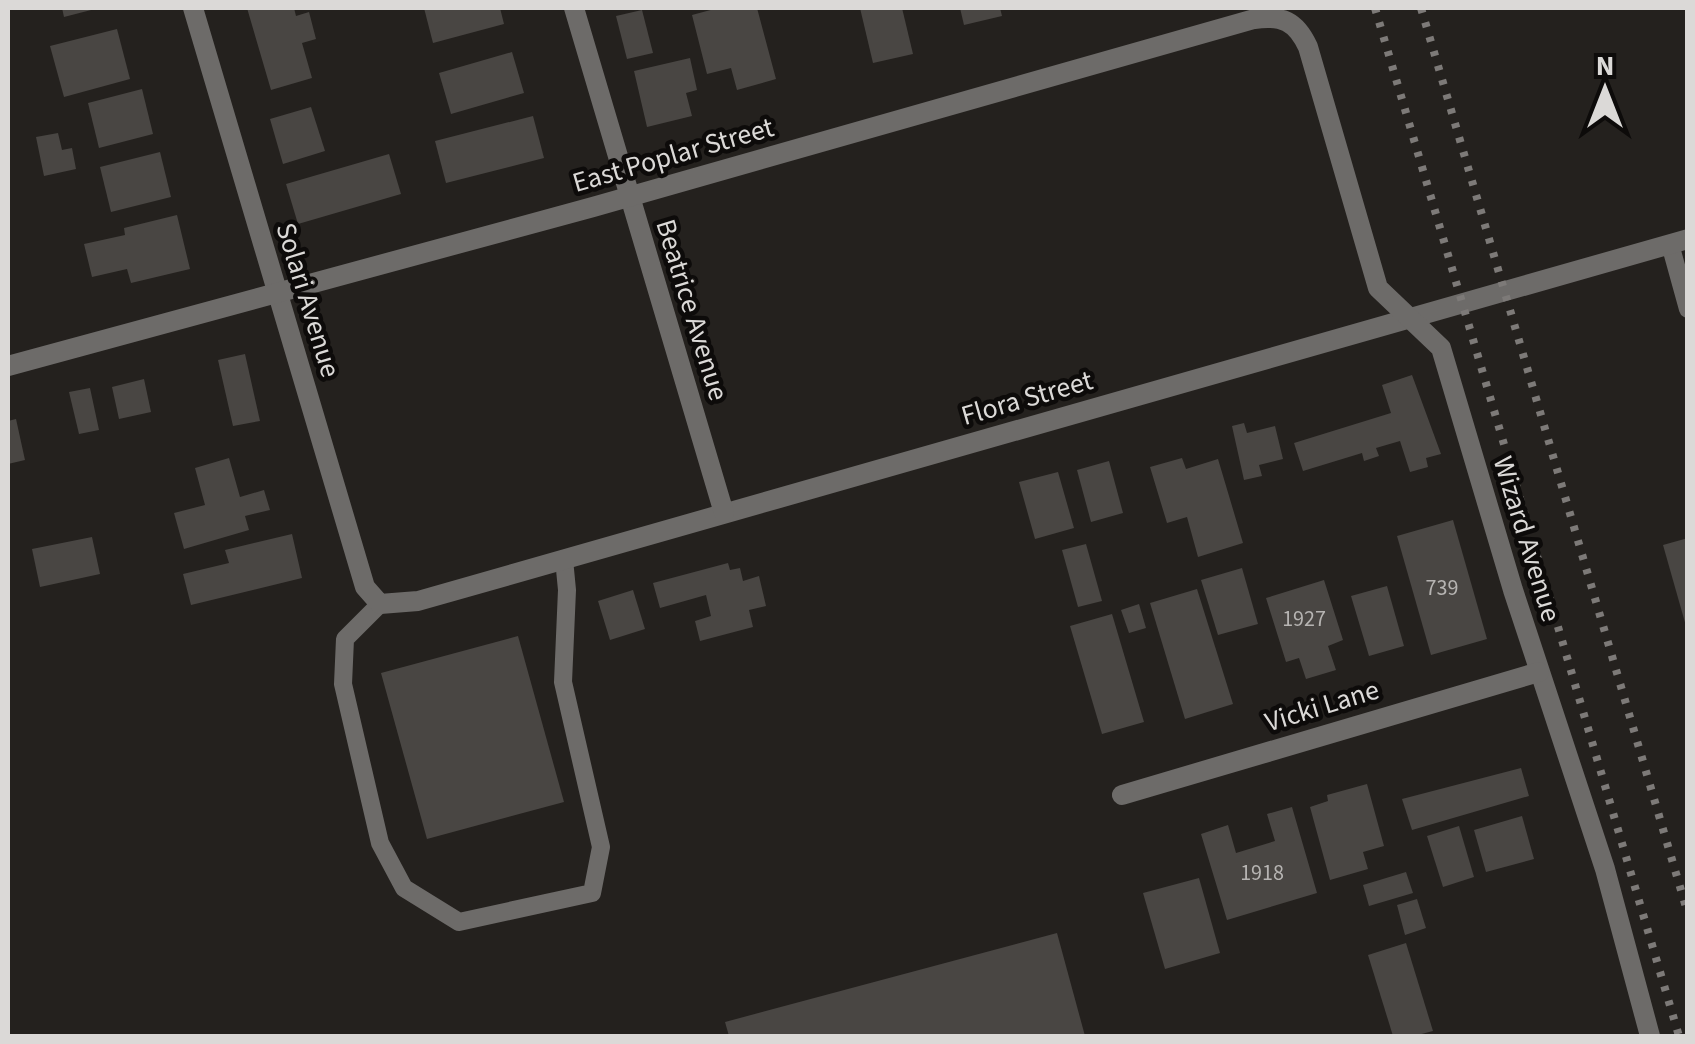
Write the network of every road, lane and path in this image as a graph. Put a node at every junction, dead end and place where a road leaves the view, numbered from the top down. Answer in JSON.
{"nodes":[{"id":1,"x":193,"y":8,"type":"edge"},
{"id":2,"x":574,"y":8,"type":"edge"},
{"id":3,"x":1318,"y":79,"type":"joint"},
{"id":4,"x":628,"y":196,"type":"junction"},
{"id":5,"x":1679,"y":242,"type":"edge"},
{"id":6,"x":277,"y":292,"type":"junction"},
{"id":7,"x":1688,"y":309,"type":"edge"},
{"id":8,"x":1409,"y":319,"type":"junction"},
{"id":9,"x":8,"y":366,"type":"edge"},
{"id":10,"x":724,"y":513,"type":"junction"},
{"id":11,"x":564,"y":559,"type":"junction"},
{"id":12,"x":380,"y":604,"type":"junction"},
{"id":13,"x":1539,"y":672,"type":"junction"},
{"id":14,"x":1122,"y":795,"type":"dead end"},
{"id":15,"x":1647,"y":1036,"type":"edge"}],
"edges":[{"from":1,"to":6,"type":"street","name":"Solari Avenue"},
{"from":2,"to":4,"type":"street","name":"Beatrice Avenue"},
{"from":3,"to":4,"type":"street","name":"East Poplar Street"},
{"from":3,"to":8,"type":"street","name":"Wizard Avenue"},
{"from":4,"to":6,"type":"street","name":"East Poplar Street"},
{"from":4,"to":10,"type":"street","name":"Beatrice Avenue"},
{"from":5,"to":7,"type":"lane"},
{"from":5,"to":8,"type":"street","name":"Flora Street"},
{"from":6,"to":9,"type":"street","name":"East Poplar Street"},
{"from":6,"to":12,"type":"street","name":"Solari Avenue"},
{"from":8,"to":10,"type":"street","name":"Flora Street"},
{"from":8,"to":13,"type":"street","name":"Wizard Avenue"},
{"from":10,"to":11,"type":"street","name":"Flora Street"},
{"from":11,"to":12,"type":"street","name":"Flora Street"},
{"from":11,"to":12,"type":"lane"},
{"from":13,"to":14,"type":"street","name":"Vicki Lane"},
{"from":13,"to":15,"type":"street","name":"Wizard Avenue"}]}
